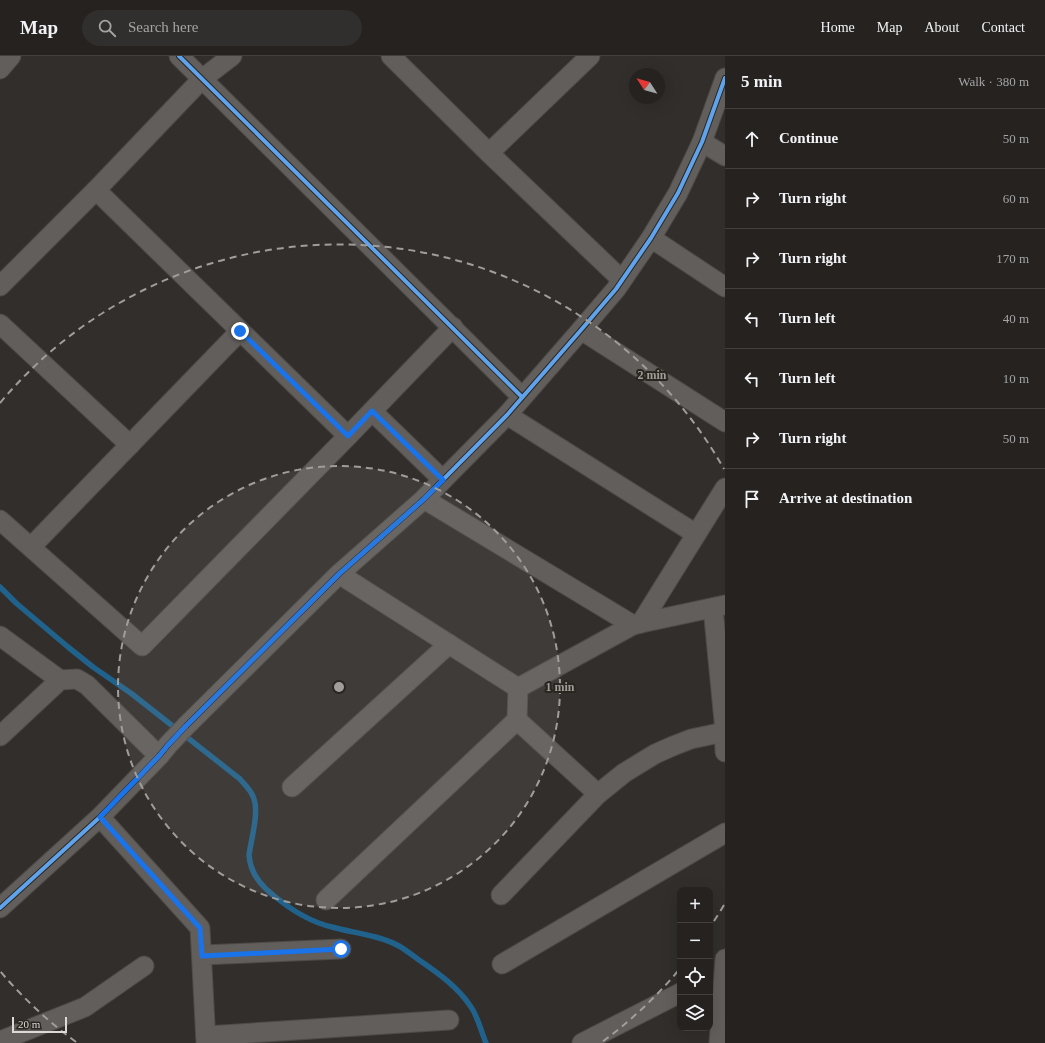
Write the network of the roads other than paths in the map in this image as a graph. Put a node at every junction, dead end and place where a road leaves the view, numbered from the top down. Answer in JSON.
{"nodes":[{"id":1,"x":12,"y":56,"type":"edge"},
{"id":2,"x":179,"y":56,"type":"edge"},
{"id":3,"x":232,"y":56,"type":"edge"},
{"id":4,"x":391,"y":56,"type":"edge"},
{"id":5,"x":590,"y":56,"type":"edge"},
{"id":6,"x":0,"y":69,"type":"edge"},
{"id":7,"x":725,"y":78,"type":"edge"},
{"id":8,"x":202,"y":79,"type":"junction"},
{"id":9,"x":702,"y":142,"type":"junction"},
{"id":10,"x":489,"y":152,"type":"junction"},
{"id":11,"x":725,"y":156,"type":"edge"},
{"id":12,"x":96,"y":190,"type":"junction"},
{"id":13,"x":651,"y":238,"type":"junction"},
{"id":14,"x":622,"y":280,"type":"junction"},
{"id":15,"x":0,"y":286,"type":"edge"},
{"id":16,"x":725,"y":287,"type":"edge"},
{"id":17,"x":0,"y":324,"type":"edge"},
{"id":18,"x":452,"y":327,"type":"junction"},
{"id":19,"x":581,"y":330,"type":"junction"},
{"id":20,"x":240,"y":331,"type":"junction"},
{"id":21,"x":522,"y":397,"type":"junction"},
{"id":22,"x":372,"y":411,"type":"junction"},
{"id":23,"x":507,"y":415,"type":"junction"},
{"id":24,"x":725,"y":422,"type":"edge"},
{"id":25,"x":348,"y":436,"type":"junction"},
{"id":26,"x":130,"y":445,"type":"junction"},
{"id":27,"x":443,"y":480,"type":"junction"},
{"id":28,"x":725,"y":488,"type":"edge"},
{"id":29,"x":424,"y":499,"type":"junction"},
{"id":30,"x":0,"y":520,"type":"edge"},
{"id":31,"x":696,"y":534,"type":"junction"},
{"id":32,"x":31,"y":548,"type":"junction"},
{"id":33,"x":339,"y":574,"type":"junction"},
{"id":34,"x":719,"y":607,"type":"edge"},
{"id":35,"x":637,"y":624,"type":"junction"},
{"id":36,"x":0,"y":636,"type":"edge"},
{"id":37,"x":449,"y":644,"type":"junction"},
{"id":38,"x":60,"y":680,"type":"junction"},
{"id":39,"x":518,"y":688,"type":"junction"},
{"id":40,"x":517,"y":720,"type":"junction"},
{"id":41,"x":724,"y":724,"type":"edge"},
{"id":42,"x":0,"y":736,"type":"edge"},
{"id":43,"x":164,"y":750,"type":"junction"},
{"id":44,"x":725,"y":752,"type":"edge"},
{"id":45,"x":292,"y":787,"type":"dead end"},
{"id":46,"x":598,"y":794,"type":"junction"},
{"id":47,"x":100,"y":817,"type":"junction"},
{"id":48,"x":725,"y":833,"type":"edge"},
{"id":49,"x":501,"y":894,"type":"dead end"},
{"id":50,"x":326,"y":900,"type":"dead end"},
{"id":51,"x":0,"y":908,"type":"edge"},
{"id":52,"x":341,"y":949,"type":"dead end"},
{"id":53,"x":202,"y":956,"type":"junction"},
{"id":54,"x":502,"y":964,"type":"dead end"},
{"id":55,"x":144,"y":966,"type":"dead end"},
{"id":56,"x":720,"y":969,"type":"edge"},
{"id":57,"x":677,"y":995,"type":"edge"},
{"id":58,"x":449,"y":1020,"type":"dead end"},
{"id":59,"x":206,"y":1039,"type":"edge"},
{"id":60,"x":0,"y":1041,"type":"edge"},
{"id":61,"x":582,"y":1043,"type":"edge"},
{"id":62,"x":719,"y":1043,"type":"edge"}],
"edges":[{"from":1,"to":6,"type":"street"},
{"from":2,"to":8,"type":"street"},
{"from":3,"to":8,"type":"street"},
{"from":4,"to":10,"type":"street"},
{"from":5,"to":10,"type":"street"},
{"from":7,"to":9,"type":"street"},
{"from":8,"to":12,"type":"street"},
{"from":8,"to":18,"type":"street"},
{"from":9,"to":11,"type":"street"},
{"from":9,"to":13,"type":"street"},
{"from":10,"to":14,"type":"street"},
{"from":12,"to":15,"type":"street"},
{"from":12,"to":20,"type":"street"},
{"from":13,"to":14,"type":"street"},
{"from":13,"to":16,"type":"street"},
{"from":14,"to":19,"type":"street"},
{"from":17,"to":26,"type":"street"},
{"from":18,"to":21,"type":"street"},
{"from":18,"to":22,"type":"street"},
{"from":19,"to":21,"type":"street"},
{"from":19,"to":24,"type":"street"},
{"from":20,"to":25,"type":"street"},
{"from":20,"to":26,"type":"street"},
{"from":21,"to":23,"type":"street"},
{"from":22,"to":25,"type":"street"},
{"from":22,"to":27,"type":"street"},
{"from":23,"to":27,"type":"street"},
{"from":23,"to":31,"type":"street"},
{"from":25,"to":32,"type":"street"},
{"from":26,"to":32,"type":"street"},
{"from":27,"to":29,"type":"street"},
{"from":28,"to":31,"type":"street"},
{"from":29,"to":33,"type":"street"},
{"from":29,"to":35,"type":"street"},
{"from":30,"to":32,"type":"street"},
{"from":31,"to":35,"type":"street"},
{"from":33,"to":37,"type":"street"},
{"from":33,"to":43,"type":"street"},
{"from":34,"to":35,"type":"street"},
{"from":34,"to":41,"type":"street"},
{"from":35,"to":39,"type":"street"},
{"from":36,"to":38,"type":"street"},
{"from":37,"to":39,"type":"street"},
{"from":37,"to":45,"type":"street"},
{"from":38,"to":42,"type":"street"},
{"from":38,"to":43,"type":"street"},
{"from":39,"to":40,"type":"street"},
{"from":40,"to":46,"type":"street"},
{"from":40,"to":50,"type":"street"},
{"from":41,"to":44,"type":"street"},
{"from":41,"to":46,"type":"street"},
{"from":43,"to":47,"type":"street"},
{"from":46,"to":49,"type":"street"},
{"from":47,"to":51,"type":"street"},
{"from":47,"to":53,"type":"street"},
{"from":48,"to":54,"type":"street"},
{"from":52,"to":53,"type":"street"},
{"from":53,"to":59,"type":"street"},
{"from":55,"to":60,"type":"street"},
{"from":56,"to":62,"type":"street"},
{"from":57,"to":61,"type":"street"},
{"from":58,"to":59,"type":"street"}]}
